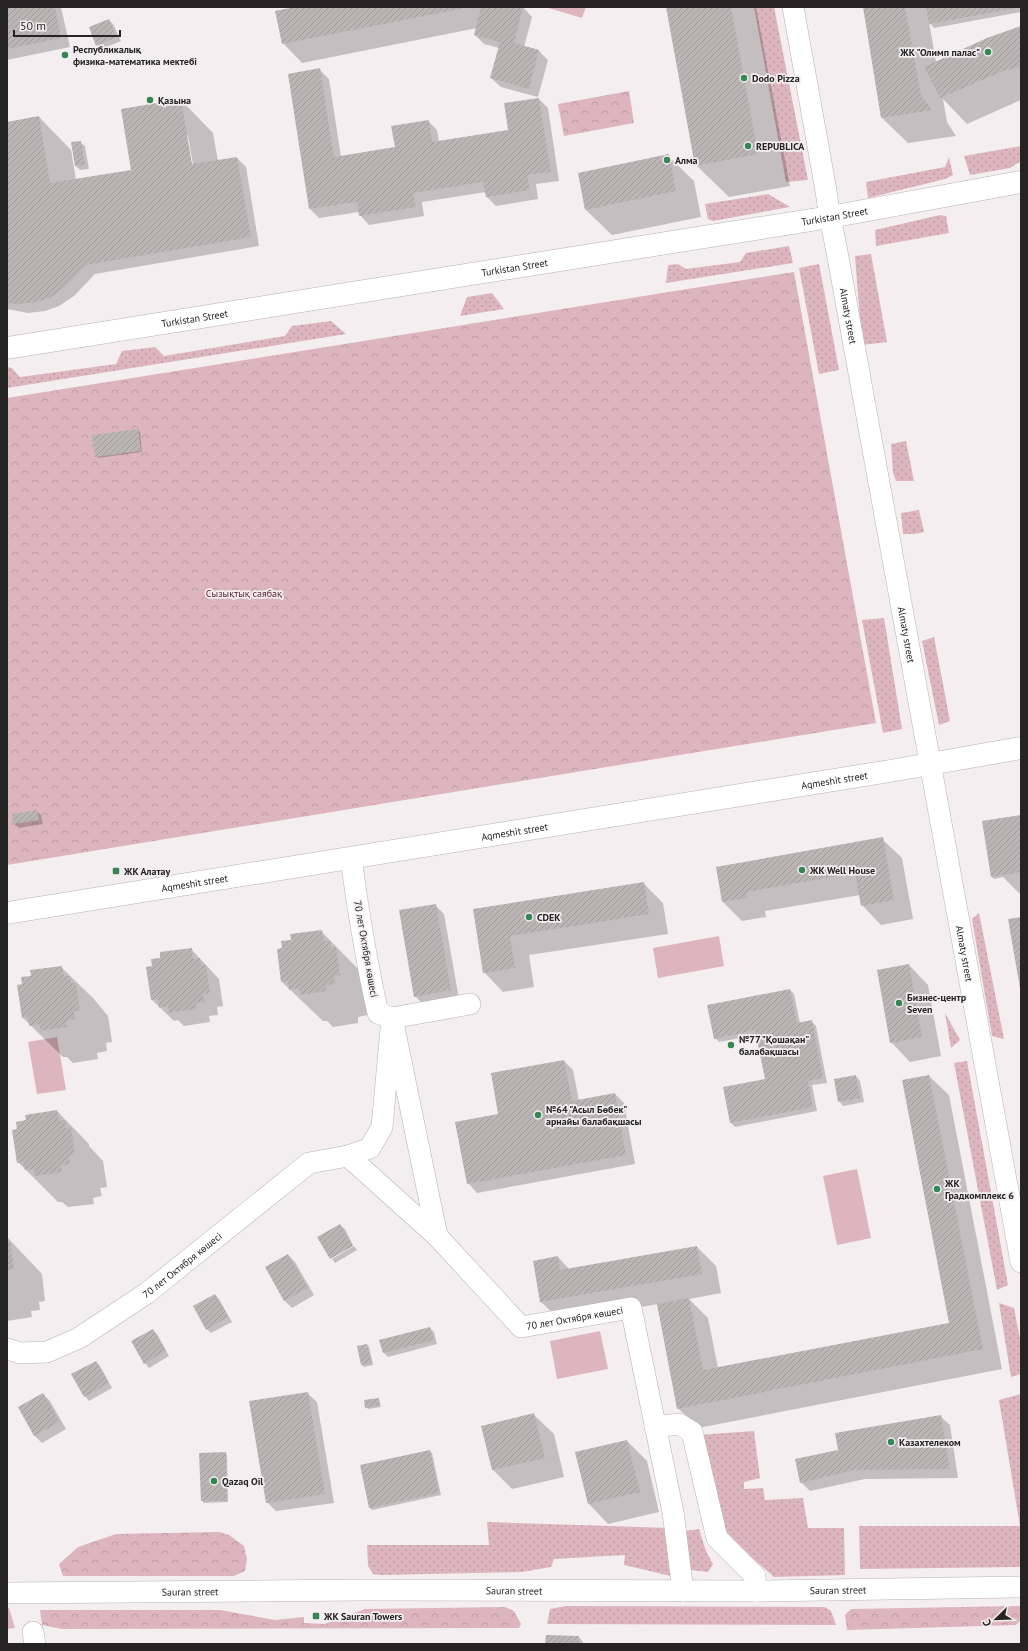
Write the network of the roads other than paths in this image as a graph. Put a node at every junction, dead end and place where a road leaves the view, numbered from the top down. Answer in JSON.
{"nodes":[{"id":1,"x":793,"y":7,"type":"edge"},
{"id":2,"x":1021,"y":182,"type":"edge"},
{"id":3,"x":830,"y":217,"type":"junction"},
{"id":4,"x":7,"y":348,"type":"edge"},
{"id":5,"x":1021,"y":748,"type":"edge"},
{"id":6,"x":930,"y":764,"type":"junction"},
{"id":7,"x":351,"y":858,"type":"junction"},
{"id":8,"x":7,"y":913,"type":"edge"},
{"id":9,"x":470,"y":1004,"type":"dead end"},
{"id":10,"x":392,"y":1018,"type":"junction"},
{"id":11,"x":348,"y":1156,"type":"junction"},
{"id":12,"x":437,"y":1236,"type":"junction"},
{"id":13,"x":1021,"y":1262,"type":"edge"},
{"id":14,"x":7,"y":1349,"type":"edge"},
{"id":15,"x":656,"y":1427,"type":"junction"},
{"id":16,"x":1021,"y":1587,"type":"edge"},
{"id":17,"x":683,"y":1591,"type":"junction"},
{"id":18,"x":756,"y":1591,"type":"junction"},
{"id":19,"x":7,"y":1593,"type":"edge"}],
"edges":[{"from":1,"to":3,"type":"street","name":"Almaty street"},
{"from":2,"to":3,"type":"main road","name":"Turkistan Street"},
{"from":3,"to":4,"type":"main road","name":"Turkistan Street"},
{"from":3,"to":6,"type":"street","name":"Almaty street"},
{"from":5,"to":6,"type":"main road","name":"Aqmeshit street"},
{"from":6,"to":7,"type":"main road","name":"Aqmeshit street"},
{"from":6,"to":13,"type":"street","name":"Almaty street"},
{"from":7,"to":8,"type":"main road","name":"Aqmeshit street"},
{"from":7,"to":10,"type":"street","name":"70 лет Октября көшесі"},
{"from":9,"to":10,"type":"street"},
{"from":10,"to":11,"type":"street","name":"70 лет Октября көшесі"},
{"from":10,"to":12,"type":"street"},
{"from":11,"to":12,"type":"street","name":"70 лет Октября көшесі"},
{"from":11,"to":14,"type":"street","name":"70 лет Октября көшесі"},
{"from":12,"to":15,"type":"street","name":"70 лет Октября көшесі"},
{"from":15,"to":17,"type":"street","name":"70 лет Октября көшесі"},
{"from":15,"to":18,"type":"street"},
{"from":16,"to":18,"type":"street","name":"Sauran street"},
{"from":17,"to":18,"type":"street","name":"Sauran street"},
{"from":17,"to":19,"type":"street","name":"Sauran street"}]}
